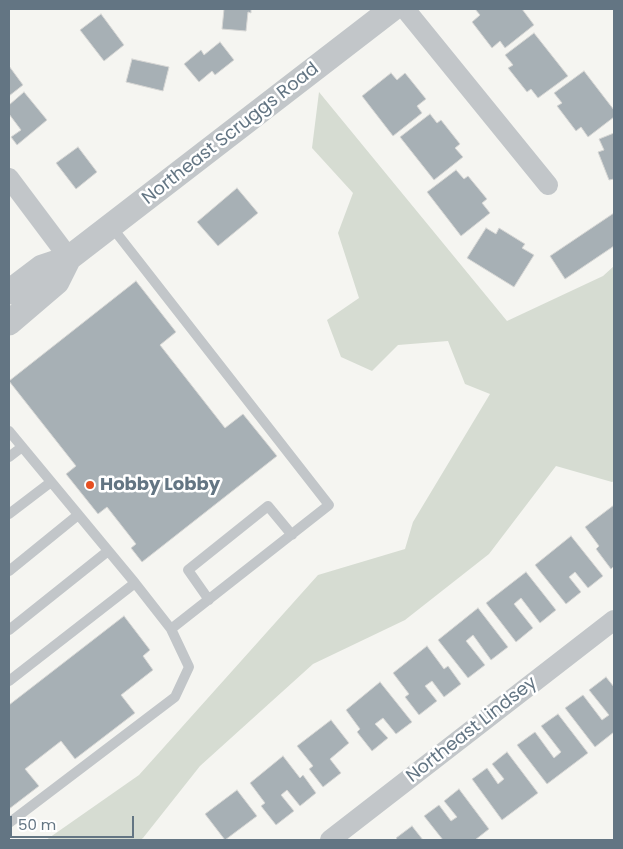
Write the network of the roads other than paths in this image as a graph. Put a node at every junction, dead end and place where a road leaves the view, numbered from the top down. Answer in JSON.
{"nodes":[{"id":1,"x":392,"y":9,"type":"edge"},
{"id":2,"x":410,"y":15,"type":"edge"},
{"id":3,"x":9,"y":178,"type":"edge"},
{"id":4,"x":548,"y":185,"type":"dead end"},
{"id":5,"x":111,"y":226,"type":"junction"},
{"id":6,"x":69,"y":258,"type":"junction"},
{"id":7,"x":9,"y":292,"type":"edge"},
{"id":8,"x":9,"y":323,"type":"edge"},
{"id":9,"x":9,"y":431,"type":"edge"},
{"id":10,"x":22,"y":447,"type":"junction"},
{"id":11,"x":9,"y":457,"type":"edge"},
{"id":12,"x":51,"y":482,"type":"junction"},
{"id":13,"x":9,"y":514,"type":"edge"},
{"id":14,"x":78,"y":515,"type":"junction"},
{"id":15,"x":292,"y":535,"type":"junction"},
{"id":16,"x":108,"y":551,"type":"junction"},
{"id":17,"x":9,"y":571,"type":"edge"},
{"id":18,"x":135,"y":583,"type":"junction"},
{"id":19,"x":209,"y":600,"type":"junction"},
{"id":20,"x":614,"y":620,"type":"edge"},
{"id":21,"x":172,"y":629,"type":"junction"},
{"id":22,"x":9,"y":630,"type":"edge"},
{"id":23,"x":9,"y":681,"type":"edge"},
{"id":24,"x":9,"y":823,"type":"edge"},
{"id":25,"x":330,"y":840,"type":"edge"}],
"edges":[{"from":1,"to":5,"type":"street","name":"Northeast Scruggs Road"},
{"from":2,"to":4,"type":"street"},
{"from":3,"to":6,"type":"street"},
{"from":5,"to":6,"type":"street","name":"Northeast Scruggs Road"},
{"from":5,"to":15,"type":"lane"},
{"from":6,"to":7,"type":"street","name":"Northeast Scruggs Road"},
{"from":6,"to":8,"type":"street","name":"Northeast Scruggs Road"},
{"from":9,"to":10,"type":"lane"},
{"from":10,"to":11,"type":"lane"},
{"from":10,"to":12,"type":"lane"},
{"from":12,"to":13,"type":"lane"},
{"from":12,"to":14,"type":"lane"},
{"from":14,"to":16,"type":"lane"},
{"from":14,"to":17,"type":"lane"},
{"from":15,"to":19,"type":"lane"},
{"from":15,"to":19,"type":"lane"},
{"from":16,"to":18,"type":"lane"},
{"from":16,"to":22,"type":"lane"},
{"from":18,"to":21,"type":"lane"},
{"from":18,"to":23,"type":"lane"},
{"from":19,"to":21,"type":"lane"},
{"from":20,"to":25,"type":"street","name":"Northeast Lindsey"},
{"from":21,"to":24,"type":"lane"}]}
